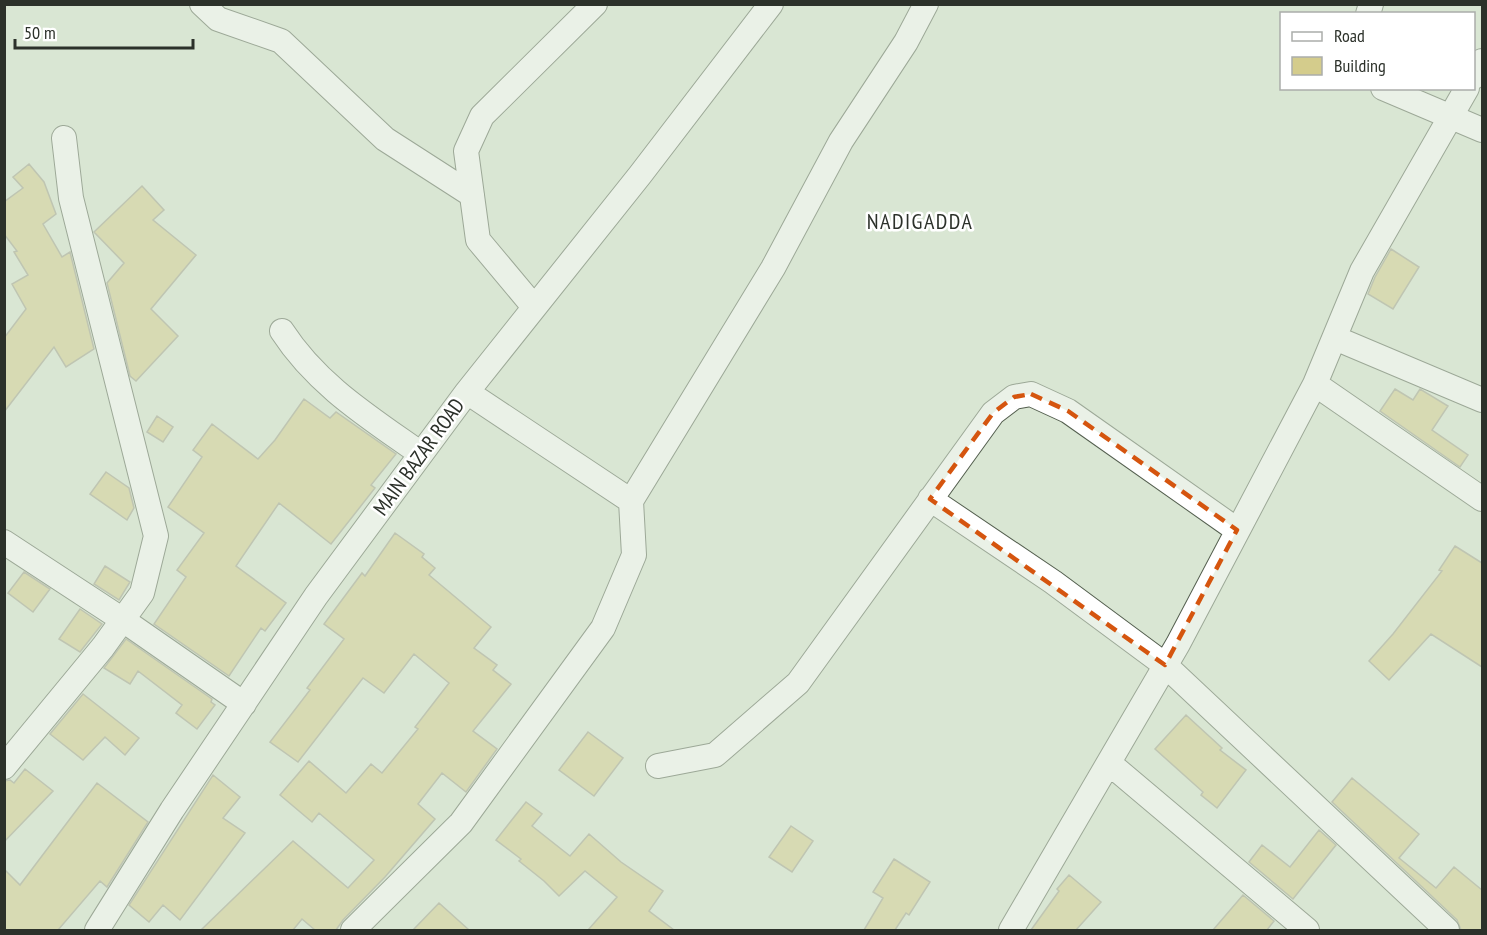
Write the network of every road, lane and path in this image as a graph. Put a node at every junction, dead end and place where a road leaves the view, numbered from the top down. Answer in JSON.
{"nodes":[{"id":1,"x":202,"y":4,"type":"edge"},
{"id":2,"x":595,"y":4,"type":"edge"},
{"id":3,"x":771,"y":4,"type":"edge"},
{"id":4,"x":927,"y":4,"type":"edge"},
{"id":5,"x":1388,"y":90,"type":"edge"},
{"id":6,"x":1466,"y":90,"type":"edge"},
{"id":7,"x":1450,"y":117,"type":"junction"},
{"id":8,"x":1482,"y":130,"type":"edge"},
{"id":9,"x":64,"y":138,"type":"dead end"},
{"id":10,"x":472,"y":195,"type":"junction"},
{"id":11,"x":534,"y":308,"type":"junction"},
{"id":12,"x":282,"y":331,"type":"dead end"},
{"id":13,"x":1335,"y":338,"type":"junction"},
{"id":14,"x":1315,"y":384,"type":"junction"},
{"id":15,"x":467,"y":392,"type":"junction"},
{"id":16,"x":1482,"y":400,"type":"edge"},
{"id":17,"x":421,"y":454,"type":"junction"},
{"id":18,"x":930,"y":499,"type":"junction"},
{"id":19,"x":1482,"y":499,"type":"edge"},
{"id":20,"x":631,"y":501,"type":"junction"},
{"id":21,"x":1237,"y":530,"type":"junction"},
{"id":22,"x":4,"y":542,"type":"edge"},
{"id":23,"x":123,"y":620,"type":"junction"},
{"id":24,"x":1166,"y":665,"type":"junction"},
{"id":25,"x":243,"y":704,"type":"junction"},
{"id":26,"x":1109,"y":763,"type":"junction"},
{"id":27,"x":658,"y":766,"type":"dead end"},
{"id":28,"x":4,"y":767,"type":"edge"},
{"id":29,"x":97,"y":930,"type":"edge"},
{"id":30,"x":353,"y":930,"type":"edge"},
{"id":31,"x":1011,"y":930,"type":"edge"},
{"id":32,"x":1307,"y":930,"type":"edge"},
{"id":33,"x":1447,"y":930,"type":"edge"}],
"edges":[{"from":1,"to":10,"type":"street"},
{"from":2,"to":10,"type":"street"},
{"from":3,"to":11,"type":"street","name":"MAIN BAZAR ROAD"},
{"from":4,"to":20,"type":"street"},
{"from":5,"to":7,"type":"street"},
{"from":6,"to":7,"type":"street"},
{"from":7,"to":8,"type":"street"},
{"from":7,"to":13,"type":"street"},
{"from":9,"to":23,"type":"street"},
{"from":10,"to":11,"type":"street"},
{"from":11,"to":15,"type":"street","name":"MAIN BAZAR ROAD"},
{"from":12,"to":17,"type":"street"},
{"from":13,"to":14,"type":"street"},
{"from":13,"to":16,"type":"street"},
{"from":14,"to":19,"type":"street"},
{"from":14,"to":21,"type":"street"},
{"from":15,"to":17,"type":"street","name":"MAIN BAZAR ROAD"},
{"from":15,"to":20,"type":"street"},
{"from":17,"to":25,"type":"street","name":"MAIN BAZAR ROAD"},
{"from":18,"to":21,"type":"street"},
{"from":18,"to":24,"type":"street"},
{"from":18,"to":27,"type":"street"},
{"from":20,"to":30,"type":"street"},
{"from":21,"to":24,"type":"street"},
{"from":22,"to":23,"type":"street"},
{"from":23,"to":25,"type":"street"},
{"from":23,"to":28,"type":"street"},
{"from":24,"to":26,"type":"street"},
{"from":24,"to":33,"type":"street"},
{"from":25,"to":29,"type":"street","name":"MAIN BAZAR ROAD"},
{"from":26,"to":31,"type":"street"},
{"from":26,"to":32,"type":"street"}]}
